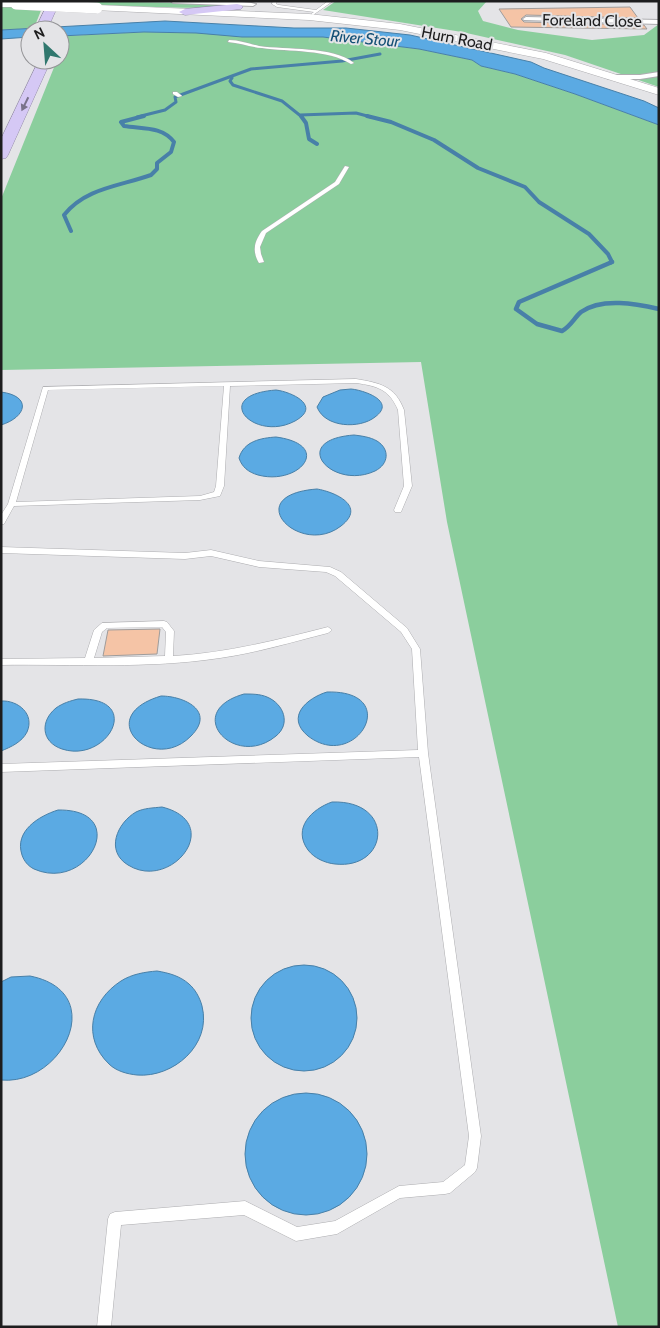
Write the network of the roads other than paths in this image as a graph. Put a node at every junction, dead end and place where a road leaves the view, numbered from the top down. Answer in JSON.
{"nodes":[{"id":1,"x":55,"y":1,"type":"edge"},
{"id":2,"x":69,"y":1,"type":"edge"},
{"id":3,"x":173,"y":1,"type":"edge"},
{"id":4,"x":274,"y":1,"type":"edge"},
{"id":5,"x":331,"y":1,"type":"edge"},
{"id":6,"x":1,"y":4,"type":"edge"},
{"id":7,"x":244,"y":6,"type":"edge"},
{"id":8,"x":185,"y":12,"type":"joint"},
{"id":9,"x":312,"y":14,"type":"junction"},
{"id":10,"x":63,"y":17,"type":"dead end"},
{"id":11,"x":526,"y":19,"type":"dead end"},
{"id":12,"x":46,"y":20,"type":"edge"},
{"id":13,"x":659,"y":22,"type":"edge"},
{"id":14,"x":229,"y":41,"type":"dead end"},
{"id":15,"x":350,"y":61,"type":"dead end"},
{"id":16,"x":40,"y":70,"type":"edge"},
{"id":17,"x":609,"y":76,"type":"junction"},
{"id":18,"x":659,"y":76,"type":"edge"},
{"id":19,"x":641,"y":86,"type":"junction"},
{"id":20,"x":657,"y":90,"type":"edge"},
{"id":21,"x":175,"y":93,"type":"dead end"},
{"id":22,"x":180,"y":96,"type":"dead end"},
{"id":23,"x":1,"y":155,"type":"edge"},
{"id":24,"x":348,"y":168,"type":"dead end"},
{"id":25,"x":261,"y":262,"type":"dead end"},
{"id":26,"x":227,"y":384,"type":"junction"},
{"id":27,"x":12,"y":504,"type":"junction"},
{"id":28,"x":398,"y":510,"type":"dead end"},
{"id":29,"x":1,"y":522,"type":"edge"},
{"id":30,"x":1,"y":550,"type":"edge"},
{"id":31,"x":328,"y":630,"type":"dead end"},
{"id":32,"x":89,"y":660,"type":"junction"},
{"id":33,"x":169,"y":660,"type":"junction"},
{"id":34,"x":1,"y":662,"type":"edge"},
{"id":35,"x":423,"y":754,"type":"junction"},
{"id":36,"x":1,"y":768,"type":"edge"},
{"id":37,"x":104,"y":1327,"type":"edge"}],
"edges":[{"from":1,"to":12,"type":"highway"},
{"from":2,"to":10,"type":"highway"},
{"from":3,"to":7,"type":"street"},
{"from":4,"to":9,"type":"lane"},
{"from":5,"to":9,"type":"lane"},
{"from":6,"to":8,"type":"main road","bridge":true},
{"from":7,"to":8,"type":"highway"},
{"from":7,"to":9,"type":"main road","name":"Hurn Road"},
{"from":9,"to":17,"type":"main road","name":"Hurn Road"},
{"from":11,"to":13,"type":"street","name":"Foreland Close"},
{"from":14,"to":15,"type":"lane"},
{"from":16,"to":23,"type":"highway","one_way":true},
{"from":17,"to":18,"type":"street"},
{"from":17,"to":19,"type":"main road","name":"Hurn Road"},
{"from":18,"to":19,"type":"street"},
{"from":19,"to":20,"type":"main road","name":"Hurn Road"},
{"from":21,"to":22,"type":"lane"},
{"from":24,"to":25,"type":"lane"},
{"from":26,"to":27,"type":"lane"},
{"from":26,"to":27,"type":"lane"},
{"from":26,"to":28,"type":"lane"},
{"from":27,"to":29,"type":"lane"},
{"from":30,"to":35,"type":"lane"},
{"from":31,"to":33,"type":"lane"},
{"from":32,"to":33,"type":"lane"},
{"from":32,"to":33,"type":"lane"},
{"from":32,"to":34,"type":"lane"},
{"from":35,"to":36,"type":"lane"},
{"from":35,"to":37,"type":"lane"}]}
